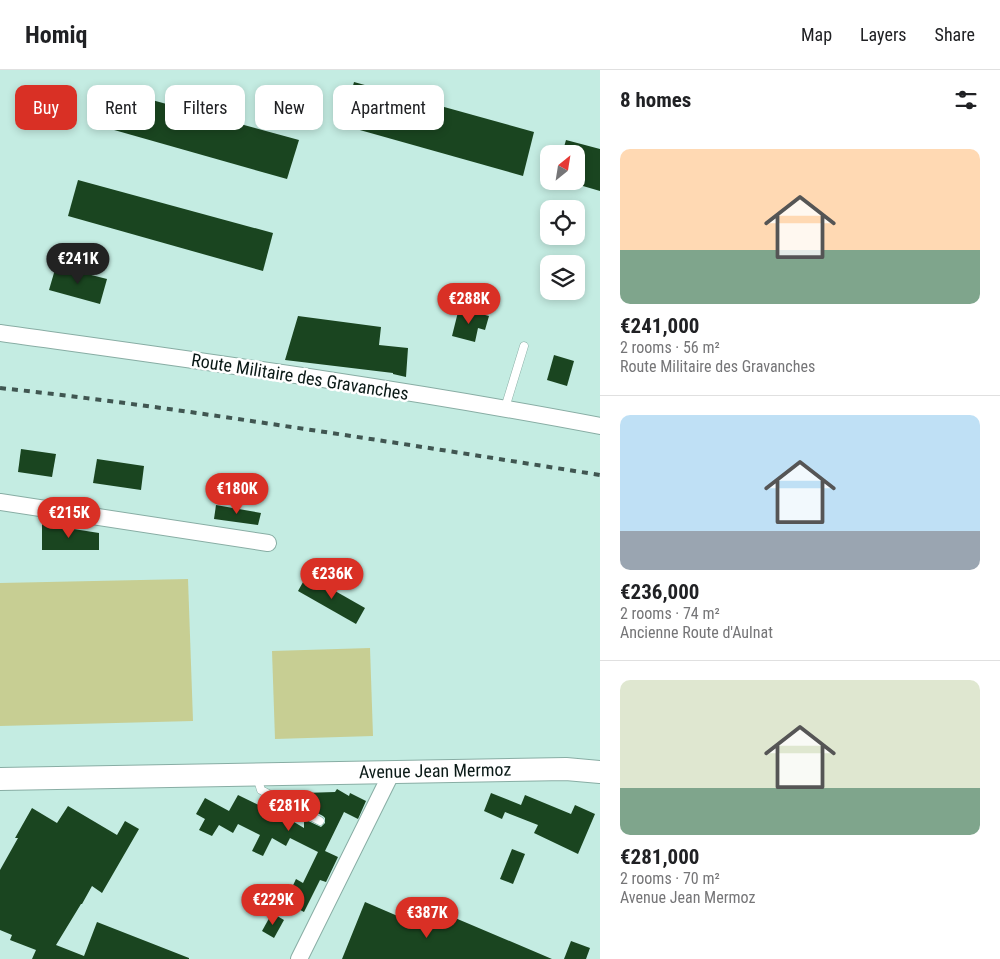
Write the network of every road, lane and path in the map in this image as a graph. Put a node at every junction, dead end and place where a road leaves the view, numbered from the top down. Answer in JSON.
{"nodes":[{"id":1,"x":0,"y":332,"type":"edge"},
{"id":2,"x":524,"y":346,"type":"dead end"},
{"id":3,"x":505,"y":408,"type":"junction"},
{"id":4,"x":600,"y":426,"type":"edge"},
{"id":5,"x":0,"y":502,"type":"edge"},
{"id":6,"x":268,"y":543,"type":"dead end"},
{"id":7,"x":392,"y":772,"type":"junction"},
{"id":8,"x":600,"y":772,"type":"edge"},
{"id":9,"x":257,"y":775,"type":"junction"},
{"id":10,"x":0,"y":779,"type":"edge"},
{"id":11,"x":320,"y":821,"type":"dead end"},
{"id":12,"x":299,"y":959,"type":"edge"}],
"edges":[{"from":1,"to":3,"type":"street","name":"Route Militaire des Gravanches"},
{"from":2,"to":3,"type":"lane"},
{"from":3,"to":4,"type":"street","name":"Route Militaire des Gravanches"},
{"from":5,"to":6,"type":"street"},
{"from":7,"to":8,"type":"main road","name":"Avenue Jean Mermoz"},
{"from":7,"to":9,"type":"main road","name":"Avenue Jean Mermoz"},
{"from":7,"to":12,"type":"street"},
{"from":9,"to":10,"type":"main road","name":"Avenue Jean Mermoz"},
{"from":9,"to":11,"type":"lane"}]}
